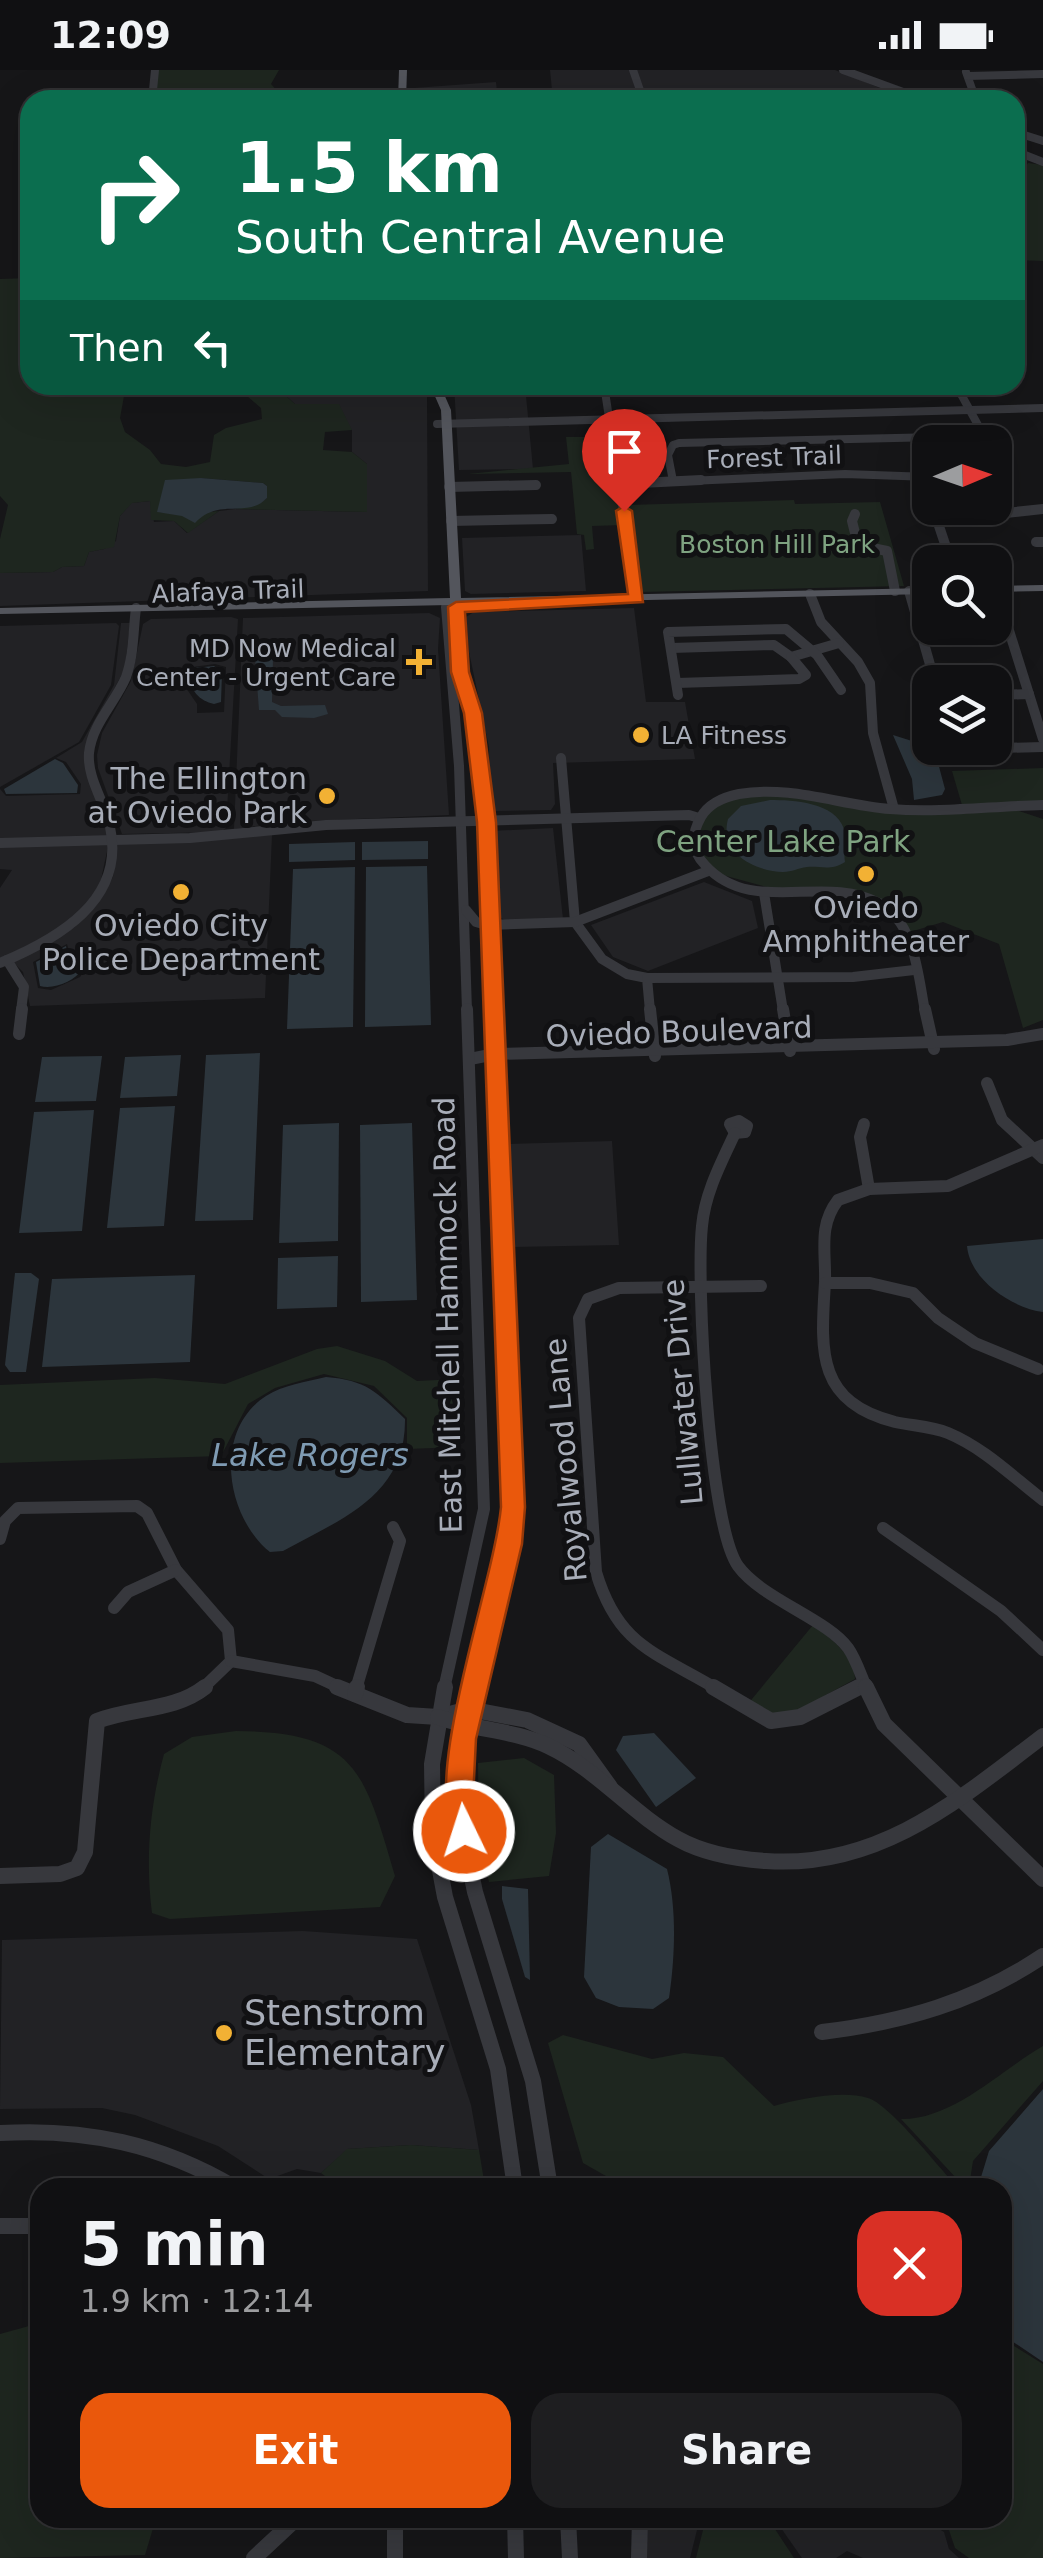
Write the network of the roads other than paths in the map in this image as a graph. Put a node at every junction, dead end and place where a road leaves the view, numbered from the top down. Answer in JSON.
{"nodes":[{"id":1,"x":843,"y":70,"type":"edge"},
{"id":2,"x":966,"y":73,"type":"edge"},
{"id":3,"x":1043,"y":74,"type":"edge"},
{"id":4,"x":898,"y":90,"type":"edge"},
{"id":5,"x":440,"y":395,"type":"edge"},
{"id":6,"x":605,"y":395,"type":"edge"},
{"id":7,"x":962,"y":395,"type":"edge"},
{"id":8,"x":1043,"y":408,"type":"edge"},
{"id":9,"x":970,"y":410,"type":"junction"},
{"id":10,"x":609,"y":420,"type":"junction"},
{"id":11,"x":442,"y":424,"type":"junction"},
{"id":12,"x":978,"y":425,"type":"edge"},
{"id":13,"x":912,"y":438,"type":"edge"},
{"id":14,"x":438,"y":466,"type":"junction"},
{"id":15,"x":912,"y":476,"type":"edge"},
{"id":16,"x":673,"y":481,"type":"junction"},
{"id":17,"x":620,"y":484,"type":"junction"},
{"id":18,"x":536,"y":485,"type":"dead end"},
{"id":19,"x":449,"y":487,"type":"junction"},
{"id":20,"x":1043,"y":509,"type":"edge"},
{"id":21,"x":1012,"y":512,"type":"edge"},
{"id":22,"x":855,"y":514,"type":"dead end"},
{"id":23,"x":552,"y":518,"type":"dead end"},
{"id":24,"x":448,"y":519,"type":"junction"},
{"id":25,"x":1043,"y":588,"type":"edge"},
{"id":26,"x":1012,"y":589,"type":"edge"},
{"id":27,"x":902,"y":591,"type":"junction"},
{"id":28,"x":912,"y":591,"type":"edge"},
{"id":29,"x":810,"y":594,"type":"junction"},
{"id":30,"x":637,"y":598,"type":"junction"},
{"id":31,"x":292,"y":603,"type":"junction"},
{"id":32,"x":451,"y":604,"type":"junction"},
{"id":33,"x":0,"y":611,"type":"edge"},
{"id":34,"x":135,"y":612,"type":"junction"},
{"id":35,"x":240,"y":613,"type":"junction"},
{"id":36,"x":0,"y":620,"type":"edge"},
{"id":37,"x":667,"y":624,"type":"dead end"},
{"id":38,"x":722,"y":630,"type":"junction"},
{"id":39,"x":1012,"y":642,"type":"edge"},
{"id":40,"x":839,"y":643,"type":"junction"},
{"id":41,"x":671,"y":648,"type":"junction"},
{"id":42,"x":813,"y":651,"type":"junction"},
{"id":43,"x":791,"y":657,"type":"junction"},
{"id":44,"x":929,"y":665,"type":"edge"},
{"id":45,"x":841,"y":690,"type":"dead end"},
{"id":46,"x":1012,"y":694,"type":"edge"},
{"id":47,"x":1028,"y":694,"type":"junction"},
{"id":48,"x":1043,"y":740,"type":"edge"},
{"id":49,"x":1043,"y":747,"type":"edge"},
{"id":50,"x":1012,"y":748,"type":"edge"},
{"id":51,"x":560,"y":758,"type":"dead end"},
{"id":52,"x":1043,"y":805,"type":"edge"},
{"id":53,"x":894,"y":809,"type":"junction"},
{"id":54,"x":699,"y":818,"type":"junction"},
{"id":55,"x":566,"y":819,"type":"junction"},
{"id":56,"x":462,"y":822,"type":"junction"},
{"id":57,"x":486,"y":822,"type":"junction"},
{"id":58,"x":112,"y":840,"type":"junction"},
{"id":59,"x":0,"y":844,"type":"edge"},
{"id":60,"x":708,"y":871,"type":"junction"},
{"id":61,"x":764,"y":893,"type":"junction"},
{"id":62,"x":465,"y":908,"type":"junction"},
{"id":63,"x":575,"y":922,"type":"junction"},
{"id":64,"x":491,"y":924,"type":"junction"},
{"id":65,"x":3,"y":961,"type":"edge"},
{"id":66,"x":914,"y":970,"type":"junction"},
{"id":67,"x":647,"y":978,"type":"junction"},
{"id":68,"x":778,"y":978,"type":"junction"},
{"id":69,"x":19,"y":1034,"type":"dead end"},
{"id":70,"x":1043,"y":1034,"type":"edge"},
{"id":71,"x":1043,"y":1043,"type":"edge"},
{"id":72,"x":933,"y":1046,"type":"junction"},
{"id":73,"x":790,"y":1050,"type":"junction"},
{"id":74,"x":655,"y":1055,"type":"junction"},
{"id":75,"x":495,"y":1058,"type":"junction"},
{"id":76,"x":470,"y":1059,"type":"junction"},
{"id":77,"x":987,"y":1082,"type":"dead end"},
{"id":78,"x":864,"y":1124,"type":"dead end"},
{"id":79,"x":735,"y":1133,"type":"dead end"},
{"id":80,"x":1040,"y":1151,"type":"edge"},
{"id":81,"x":869,"y":1189,"type":"junction"},
{"id":82,"x":502,"y":1235,"type":"junction"},
{"id":83,"x":476,"y":1236,"type":"junction"},
{"id":84,"x":825,"y":1283,"type":"junction"},
{"id":85,"x":700,"y":1286,"type":"junction"},
{"id":86,"x":760,"y":1286,"type":"dead end"},
{"id":87,"x":1038,"y":1369,"type":"dead end"},
{"id":88,"x":1043,"y":1500,"type":"edge"},
{"id":89,"x":393,"y":1526,"type":"dead end"},
{"id":90,"x":884,"y":1528,"type":"dead end"},
{"id":91,"x":0,"y":1539,"type":"edge"},
{"id":92,"x":176,"y":1570,"type":"junction"},
{"id":93,"x":114,"y":1608,"type":"dead end"},
{"id":94,"x":1043,"y":1650,"type":"edge"},
{"id":95,"x":231,"y":1661,"type":"junction"},
{"id":96,"x":866,"y":1684,"type":"junction"},
{"id":97,"x":355,"y":1694,"type":"junction"},
{"id":98,"x":469,"y":1709,"type":"junction"},
{"id":99,"x":438,"y":1717,"type":"junction"},
{"id":100,"x":464,"y":1728,"type":"junction"},
{"id":101,"x":1043,"y":1736,"type":"edge"},
{"id":102,"x":614,"y":1793,"type":"junction"},
{"id":103,"x":960,"y":1797,"type":"junction"},
{"id":104,"x":0,"y":1876,"type":"edge"},
{"id":105,"x":1043,"y":1878,"type":"edge"},
{"id":106,"x":1043,"y":1956,"type":"edge"},
{"id":107,"x":822,"y":2032,"type":"dead end"},
{"id":108,"x":0,"y":2133,"type":"edge"},
{"id":109,"x":218,"y":2178,"type":"edge"},
{"id":110,"x":513,"y":2178,"type":"edge"},
{"id":111,"x":549,"y":2178,"type":"edge"},
{"id":112,"x":0,"y":2226,"type":"edge"},
{"id":113,"x":30,"y":2226,"type":"edge"},
{"id":114,"x":286,"y":2528,"type":"edge"},
{"id":115,"x":394,"y":2528,"type":"edge"},
{"id":116,"x":516,"y":2528,"type":"edge"},
{"id":117,"x":568,"y":2528,"type":"edge"},
{"id":118,"x":640,"y":2528,"type":"edge"},
{"id":119,"x":254,"y":2558,"type":"edge"},
{"id":120,"x":395,"y":2558,"type":"edge"},
{"id":121,"x":516,"y":2558,"type":"edge"},
{"id":122,"x":570,"y":2558,"type":"edge"},
{"id":123,"x":639,"y":2558,"type":"edge"}],
"edges":[{"from":1,"to":4,"type":"street"},
{"from":2,"to":3,"type":"street"},
{"from":5,"to":11,"type":"main road"},
{"from":6,"to":10,"type":"street"},
{"from":7,"to":9,"type":"street"},
{"from":8,"to":9,"type":"street"},
{"from":9,"to":10,"type":"street"},
{"from":9,"to":12,"type":"street"},
{"from":10,"to":11,"type":"street"},
{"from":10,"to":17,"type":"street"},
{"from":11,"to":14,"type":"main road"},
{"from":11,"to":19,"type":"main road"},
{"from":13,"to":16,"type":"street"},
{"from":14,"to":19,"type":"main road"},
{"from":14,"to":24,"type":"main road"},
{"from":15,"to":16,"type":"street","name":"Forest Trail"},
{"from":16,"to":17,"type":"street","name":"Forest Trail"},
{"from":17,"to":30,"type":"street"},
{"from":18,"to":19,"type":"street"},
{"from":19,"to":24,"type":"main road"},
{"from":20,"to":21,"type":"street"},
{"from":22,"to":27,"type":"street"},
{"from":23,"to":24,"type":"street"},
{"from":24,"to":32,"type":"main road"},
{"from":25,"to":26,"type":"main road"},
{"from":27,"to":28,"type":"main road"},
{"from":27,"to":29,"type":"main road"},
{"from":27,"to":44,"type":"street"},
{"from":29,"to":30,"type":"main road"},
{"from":29,"to":40,"type":"street"},
{"from":30,"to":32,"type":"main road"},
{"from":31,"to":32,"type":"main road","name":"Alafaya Trail"},
{"from":31,"to":34,"type":"main road","name":"Alafaya Trail"},
{"from":31,"to":35,"type":"main road"},
{"from":32,"to":35,"type":"main road","name":"Alafaya Trail"},
{"from":32,"to":56,"type":"street","name":"East Mitchell Hammock Road"},
{"from":32,"to":57,"type":"street","name":"East Mitchell Hammock Road"},
{"from":33,"to":34,"type":"main road","name":"Alafaya Trail"},
{"from":34,"to":35,"type":"main road","name":"Alafaya Trail"},
{"from":34,"to":36,"type":"main road","name":"Alafaya Trail"},
{"from":34,"to":58,"type":"street"},
{"from":37,"to":38,"type":"street"},
{"from":38,"to":41,"type":"street"},
{"from":38,"to":42,"type":"street"},
{"from":39,"to":47,"type":"street"},
{"from":40,"to":42,"type":"street"},
{"from":40,"to":53,"type":"street"},
{"from":41,"to":43,"type":"street"},
{"from":41,"to":43,"type":"street"},
{"from":42,"to":43,"type":"street"},
{"from":42,"to":45,"type":"street"},
{"from":46,"to":47,"type":"street"},
{"from":47,"to":48,"type":"street"},
{"from":49,"to":50,"type":"street"},
{"from":51,"to":55,"type":"street"},
{"from":52,"to":53,"type":"street"},
{"from":53,"to":54,"type":"street"},
{"from":54,"to":55,"type":"street"},
{"from":54,"to":60,"type":"street"},
{"from":55,"to":57,"type":"street"},
{"from":55,"to":63,"type":"street"},
{"from":56,"to":57,"type":"street"},
{"from":56,"to":58,"type":"street"},
{"from":56,"to":62,"type":"street","name":"East Mitchell Hammock Road"},
{"from":57,"to":64,"type":"street","name":"East Mitchell Hammock Road"},
{"from":58,"to":59,"type":"street"},
{"from":58,"to":65,"type":"street"},
{"from":60,"to":61,"type":"street"},
{"from":60,"to":63,"type":"street"},
{"from":61,"to":66,"type":"street"},
{"from":61,"to":68,"type":"street"},
{"from":62,"to":64,"type":"street"},
{"from":62,"to":76,"type":"street","name":"East Mitchell Hammock Road"},
{"from":63,"to":64,"type":"street"},
{"from":63,"to":67,"type":"street"},
{"from":64,"to":75,"type":"street","name":"East Mitchell Hammock Road"},
{"from":65,"to":69,"type":"street"},
{"from":66,"to":68,"type":"street"},
{"from":66,"to":72,"type":"street"},
{"from":67,"to":68,"type":"street"},
{"from":67,"to":74,"type":"street"},
{"from":68,"to":73,"type":"street"},
{"from":70,"to":72,"type":"street","name":"Oviedo Boulevard"},
{"from":71,"to":72,"type":"street","name":"Oviedo Boulevard"},
{"from":72,"to":73,"type":"street","name":"Oviedo Boulevard"},
{"from":73,"to":74,"type":"street","name":"Oviedo Boulevard"},
{"from":74,"to":75,"type":"street","name":"Oviedo Boulevard"},
{"from":75,"to":76,"type":"street","name":"Oviedo Boulevard"},
{"from":75,"to":82,"type":"street","name":"East Mitchell Hammock Road"},
{"from":76,"to":83,"type":"street","name":"East Mitchell Hammock Road"},
{"from":77,"to":80,"type":"street"},
{"from":78,"to":81,"type":"street"},
{"from":79,"to":85,"type":"street","name":"Lullwater Drive"},
{"from":80,"to":81,"type":"street"},
{"from":81,"to":84,"type":"street"},
{"from":82,"to":83,"type":"street"},
{"from":82,"to":98,"type":"street","name":"East Mitchell Hammock Road"},
{"from":83,"to":99,"type":"street","name":"East Mitchell Hammock Road"},
{"from":84,"to":87,"type":"street"},
{"from":84,"to":88,"type":"street"},
{"from":85,"to":86,"type":"street","name":"Royalwood Lane"},
{"from":85,"to":96,"type":"street","name":"Lullwater Drive"},
{"from":85,"to":96,"type":"street","name":"Royalwood Lane"},
{"from":89,"to":97,"type":"street"},
{"from":90,"to":94,"type":"street"},
{"from":91,"to":92,"type":"street"},
{"from":92,"to":93,"type":"street"},
{"from":92,"to":95,"type":"street"},
{"from":95,"to":97,"type":"street"},
{"from":95,"to":104,"type":"street"},
{"from":96,"to":103,"type":"street","name":"Lullwater Drive"},
{"from":97,"to":99,"type":"street"},
{"from":98,"to":99,"type":"street"},
{"from":98,"to":100,"type":"street","name":"East Mitchell Hammock Road"},
{"from":98,"to":102,"type":"street"},
{"from":99,"to":100,"type":"street"},
{"from":99,"to":110,"type":"street","name":"East Mitchell Hammock Road"},
{"from":100,"to":102,"type":"street"},
{"from":100,"to":111,"type":"street","name":"East Mitchell Hammock Road"},
{"from":101,"to":103,"type":"street"},
{"from":102,"to":103,"type":"street"},
{"from":103,"to":105,"type":"street","name":"Lullwater Drive"},
{"from":106,"to":107,"type":"street"},
{"from":108,"to":109,"type":"street"},
{"from":112,"to":113,"type":"street"},
{"from":114,"to":119,"type":"street"},
{"from":115,"to":120,"type":"street"},
{"from":116,"to":121,"type":"street"},
{"from":117,"to":122,"type":"street"},
{"from":118,"to":123,"type":"street"}]}
